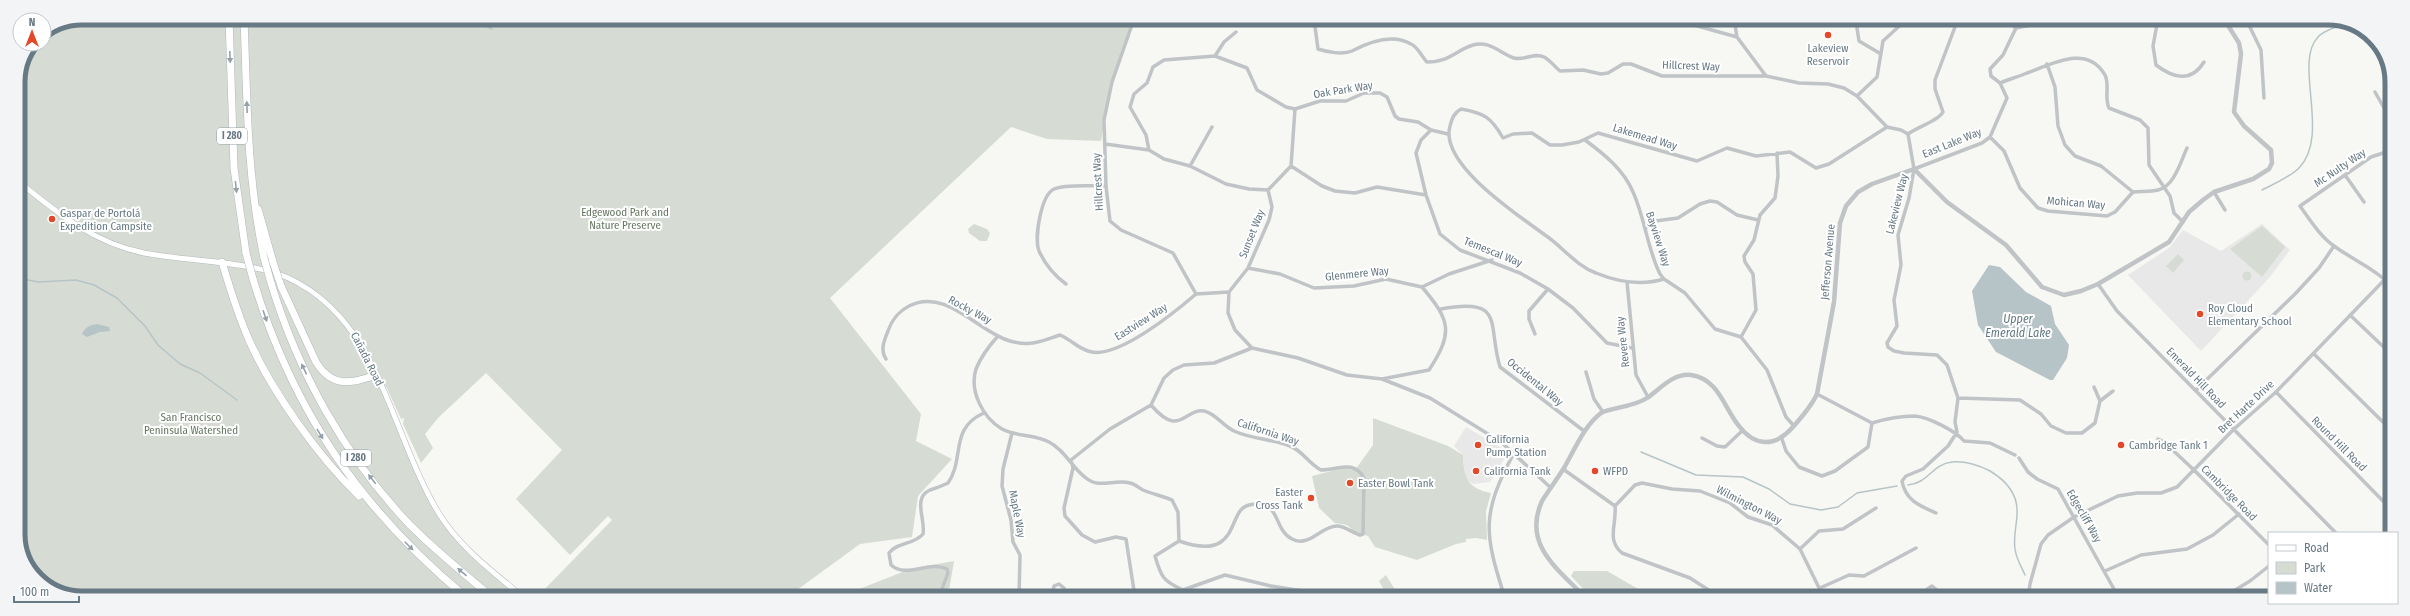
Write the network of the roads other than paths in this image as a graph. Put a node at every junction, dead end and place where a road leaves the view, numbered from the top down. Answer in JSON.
{"nodes":[{"id":1,"x":229,"y":25,"type":"edge"},
{"id":2,"x":244,"y":25,"type":"edge"},
{"id":3,"x":1132,"y":25,"type":"edge"},
{"id":4,"x":1315,"y":25,"type":"edge"},
{"id":5,"x":1694,"y":25,"type":"edge"},
{"id":6,"x":1735,"y":25,"type":"edge"},
{"id":7,"x":1900,"y":25,"type":"edge"},
{"id":8,"x":1956,"y":25,"type":"edge"},
{"id":9,"x":2012,"y":25,"type":"edge"},
{"id":10,"x":2031,"y":25,"type":"edge"},
{"id":11,"x":2157,"y":25,"type":"edge"},
{"id":12,"x":2228,"y":25,"type":"edge"},
{"id":13,"x":2249,"y":25,"type":"edge"},
{"id":14,"x":1857,"y":28,"type":"dead end"},
{"id":15,"x":2016,"y":28,"type":"junction"},
{"id":16,"x":1236,"y":32,"type":"dead end"},
{"id":17,"x":1737,"y":37,"type":"junction"},
{"id":18,"x":1881,"y":54,"type":"junction"},
{"id":19,"x":1215,"y":56,"type":"junction"},
{"id":20,"x":2204,"y":62,"type":"dead end"},
{"id":21,"x":2047,"y":64,"type":"junction"},
{"id":22,"x":1766,"y":76,"type":"junction"},
{"id":23,"x":2000,"y":83,"type":"junction"},
{"id":24,"x":2375,"y":92,"type":"dead end"},
{"id":25,"x":1857,"y":96,"type":"junction"},
{"id":26,"x":2264,"y":98,"type":"dead end"},
{"id":27,"x":1295,"y":109,"type":"junction"},
{"id":28,"x":2385,"y":110,"type":"edge"},
{"id":29,"x":1212,"y":126,"type":"dead end"},
{"id":30,"x":1887,"y":126,"type":"junction"},
{"id":31,"x":1431,"y":130,"type":"junction"},
{"id":32,"x":1448,"y":134,"type":"junction"},
{"id":33,"x":1908,"y":134,"type":"junction"},
{"id":34,"x":1990,"y":137,"type":"junction"},
{"id":35,"x":1585,"y":140,"type":"junction"},
{"id":36,"x":1105,"y":144,"type":"junction"},
{"id":37,"x":2187,"y":148,"type":"dead end"},
{"id":38,"x":1148,"y":150,"type":"junction"},
{"id":39,"x":2385,"y":152,"type":"edge"},
{"id":40,"x":1777,"y":153,"type":"junction"},
{"id":41,"x":1190,"y":166,"type":"junction"},
{"id":42,"x":1291,"y":166,"type":"junction"},
{"id":43,"x":1914,"y":169,"type":"junction"},
{"id":44,"x":2345,"y":175,"type":"junction"},
{"id":45,"x":1106,"y":186,"type":"junction"},
{"id":46,"x":25,"y":187,"type":"edge"},
{"id":47,"x":2165,"y":187,"type":"junction"},
{"id":48,"x":253,"y":188,"type":"junction"},
{"id":49,"x":1268,"y":190,"type":"junction"},
{"id":50,"x":2133,"y":192,"type":"junction"},
{"id":51,"x":2214,"y":192,"type":"junction"},
{"id":52,"x":1426,"y":195,"type":"junction"},
{"id":53,"x":2364,"y":202,"type":"dead end"},
{"id":54,"x":2225,"y":210,"type":"dead end"},
{"id":55,"x":1758,"y":220,"type":"junction"},
{"id":56,"x":2182,"y":222,"type":"junction"},
{"id":57,"x":1645,"y":228,"type":"junction"},
{"id":58,"x":2334,"y":246,"type":"junction"},
{"id":59,"x":1492,"y":260,"type":"junction"},
{"id":60,"x":222,"y":262,"type":"junction"},
{"id":61,"x":1248,"y":268,"type":"junction"},
{"id":62,"x":1664,"y":279,"type":"junction"},
{"id":63,"x":2385,"y":279,"type":"joint"},
{"id":64,"x":1627,"y":282,"type":"junction"},
{"id":65,"x":1066,"y":284,"type":"dead end"},
{"id":66,"x":2098,"y":284,"type":"junction"},
{"id":67,"x":1422,"y":287,"type":"junction"},
{"id":68,"x":1548,"y":289,"type":"junction"},
{"id":69,"x":1229,"y":292,"type":"junction"},
{"id":70,"x":1196,"y":294,"type":"junction"},
{"id":71,"x":1441,"y":309,"type":"junction"},
{"id":72,"x":2350,"y":315,"type":"junction"},
{"id":73,"x":1535,"y":334,"type":"dead end"},
{"id":74,"x":998,"y":336,"type":"junction"},
{"id":75,"x":1741,"y":337,"type":"junction"},
{"id":76,"x":1252,"y":348,"type":"junction"},
{"id":77,"x":1632,"y":348,"type":"junction"},
{"id":78,"x":2385,"y":348,"type":"edge"},
{"id":79,"x":2314,"y":354,"type":"junction"},
{"id":80,"x":886,"y":360,"type":"dead end"},
{"id":81,"x":1586,"y":372,"type":"dead end"},
{"id":82,"x":376,"y":375,"type":"junction"},
{"id":83,"x":1382,"y":379,"type":"junction"},
{"id":84,"x":2094,"y":387,"type":"dead end"},
{"id":85,"x":2196,"y":390,"type":"junction"},
{"id":86,"x":2113,"y":391,"type":"dead end"},
{"id":87,"x":2276,"y":392,"type":"junction"},
{"id":88,"x":1817,"y":394,"type":"junction"},
{"id":89,"x":1648,"y":397,"type":"junction"},
{"id":90,"x":1958,"y":398,"type":"junction"},
{"id":91,"x":2100,"y":401,"type":"junction"},
{"id":92,"x":1151,"y":405,"type":"junction"},
{"id":93,"x":1603,"y":412,"type":"junction"},
{"id":94,"x":984,"y":413,"type":"junction"},
{"id":95,"x":1872,"y":423,"type":"junction"},
{"id":96,"x":2385,"y":424,"type":"edge"},
{"id":97,"x":1794,"y":426,"type":"junction"},
{"id":98,"x":2233,"y":430,"type":"junction"},
{"id":99,"x":1742,"y":431,"type":"junction"},
{"id":100,"x":1584,"y":432,"type":"junction"},
{"id":101,"x":1957,"y":432,"type":"junction"},
{"id":102,"x":1012,"y":433,"type":"junction"},
{"id":103,"x":1702,"y":438,"type":"dead end"},
{"id":104,"x":1782,"y":438,"type":"junction"},
{"id":105,"x":2158,"y":439,"type":"dead end"},
{"id":106,"x":1514,"y":453,"type":"junction"},
{"id":107,"x":1071,"y":460,"type":"junction"},
{"id":108,"x":1563,"y":469,"type":"junction"},
{"id":109,"x":2194,"y":470,"type":"junction"},
{"id":110,"x":1551,"y":488,"type":"junction"},
{"id":111,"x":2385,"y":503,"type":"edge"},
{"id":112,"x":1615,"y":506,"type":"junction"},
{"id":113,"x":1876,"y":508,"type":"dead end"},
{"id":114,"x":1936,"y":513,"type":"dead end"},
{"id":115,"x":2239,"y":514,"type":"junction"},
{"id":116,"x":2074,"y":517,"type":"junction"},
{"id":117,"x":2335,"y":532,"type":"edge"},
{"id":118,"x":396,"y":533,"type":"junction"},
{"id":119,"x":1179,"y":541,"type":"junction"},
{"id":120,"x":2268,"y":545,"type":"edge"},
{"id":121,"x":1916,"y":548,"type":"dead end"},
{"id":122,"x":1800,"y":549,"type":"junction"},
{"id":123,"x":2268,"y":567,"type":"edge"},
{"id":124,"x":2105,"y":571,"type":"junction"},
{"id":125,"x":1820,"y":588,"type":"junction"},
{"id":126,"x":459,"y":591,"type":"edge"},
{"id":127,"x":485,"y":591,"type":"edge"},
{"id":128,"x":516,"y":591,"type":"edge"},
{"id":129,"x":941,"y":591,"type":"edge"},
{"id":130,"x":1019,"y":591,"type":"edge"},
{"id":131,"x":1053,"y":591,"type":"edge"},
{"id":132,"x":1065,"y":591,"type":"edge"},
{"id":133,"x":1134,"y":591,"type":"edge"},
{"id":134,"x":1303,"y":591,"type":"edge"},
{"id":135,"x":1503,"y":591,"type":"edge"},
{"id":136,"x":1579,"y":591,"type":"edge"},
{"id":137,"x":1710,"y":591,"type":"edge"},
{"id":138,"x":1821,"y":591,"type":"edge"},
{"id":139,"x":1926,"y":591,"type":"edge"},
{"id":140,"x":1938,"y":591,"type":"edge"},
{"id":141,"x":2029,"y":591,"type":"edge"},
{"id":142,"x":2115,"y":591,"type":"edge"},
{"id":143,"x":2234,"y":591,"type":"edge"}],
"edges":[{"from":1,"to":118,"type":"highway","number":"I 280","one_way":true,"bridge":true},
{"from":48,"to":2,"type":"highway","number":"I 280","one_way":true},
{"from":3,"to":36,"type":"street","name":"Hillcrest Way"},
{"from":4,"to":22,"type":"street","name":"Hillcrest Way"},
{"from":5,"to":17,"type":"street"},
{"from":6,"to":17,"type":"street"},
{"from":7,"to":18,"type":"street"},
{"from":8,"to":33,"type":"street"},
{"from":9,"to":15,"type":"street"},
{"from":10,"to":15,"type":"street"},
{"from":11,"to":20,"type":"street"},
{"from":12,"to":51,"type":"street"},
{"from":13,"to":26,"type":"street"},
{"from":14,"to":18,"type":"street"},
{"from":15,"to":23,"type":"street","name":"East Lake Way"},
{"from":16,"to":19,"type":"street"},
{"from":17,"to":22,"type":"street"},
{"from":18,"to":25,"type":"street"},
{"from":19,"to":27,"type":"street"},
{"from":19,"to":38,"type":"street"},
{"from":21,"to":23,"type":"street"},
{"from":21,"to":47,"type":"street"},
{"from":21,"to":50,"type":"street"},
{"from":22,"to":25,"type":"street"},
{"from":23,"to":34,"type":"street","name":"East Lake Way"},
{"from":24,"to":28,"type":"street"},
{"from":25,"to":30,"type":"street"},
{"from":27,"to":31,"type":"street","name":"Oak Park Way"},
{"from":27,"to":42,"type":"street"},
{"from":29,"to":41,"type":"street"},
{"from":30,"to":33,"type":"street"},
{"from":30,"to":40,"type":"street","name":"Lakemead Way"},
{"from":31,"to":32,"type":"street","name":"Oak Park Way"},
{"from":31,"to":52,"type":"street","name":"Temescal Way"},
{"from":32,"to":35,"type":"street","name":"Lakemead Way"},
{"from":32,"to":64,"type":"street"},
{"from":33,"to":43,"type":"street","name":"Lakeview Way"},
{"from":34,"to":43,"type":"street","name":"East Lake Way"},
{"from":34,"to":50,"type":"street","name":"Mohican Way"},
{"from":35,"to":40,"type":"street","name":"Lakemead Way"},
{"from":35,"to":57,"type":"street","name":"Bayview Way"},
{"from":36,"to":38,"type":"street"},
{"from":36,"to":45,"type":"street","name":"Hillcrest Way"},
{"from":37,"to":47,"type":"street"},
{"from":38,"to":41,"type":"street"},
{"from":39,"to":44,"type":"street","name":"Mc Nulty Way"},
{"from":40,"to":55,"type":"street"},
{"from":41,"to":49,"type":"street"},
{"from":42,"to":49,"type":"street"},
{"from":42,"to":52,"type":"street"},
{"from":43,"to":66,"type":"street"},
{"from":43,"to":88,"type":"street","name":"Jefferson Avenue"},
{"from":43,"to":90,"type":"street","name":"Lakeview Way"},
{"from":44,"to":53,"type":"street"},
{"from":44,"to":58,"type":"street","name":"Mc Nulty Way"},
{"from":45,"to":65,"type":"street"},
{"from":45,"to":70,"type":"street","name":"Hillcrest Way"},
{"from":46,"to":60,"type":"main road","name":"Cañada Road"},
{"from":47,"to":50,"type":"street"},
{"from":47,"to":56,"type":"street"},
{"from":48,"to":82,"type":"highway","bridge":true},
{"from":127,"to":48,"type":"highway","number":"I 280","one_way":true,"bridge":true},
{"from":49,"to":61,"type":"street","name":"Sunset Way"},
{"from":51,"to":54,"type":"street"},
{"from":51,"to":56,"type":"street"},
{"from":52,"to":59,"type":"street","name":"Temescal Way"},
{"from":55,"to":57,"type":"street"},
{"from":55,"to":75,"type":"street"},
{"from":56,"to":66,"type":"street"},
{"from":57,"to":62,"type":"street","name":"Bayview Way"},
{"from":58,"to":63,"type":"street"},
{"from":58,"to":85,"type":"street"},
{"from":59,"to":67,"type":"street"},
{"from":59,"to":68,"type":"street","name":"Temescal Way"},
{"from":60,"to":82,"type":"main road","name":"Cañada Road"},
{"from":60,"to":118,"type":"highway"},
{"from":61,"to":67,"type":"street","name":"Glenmere Way"},
{"from":61,"to":69,"type":"street","name":"Sunset Way"},
{"from":62,"to":64,"type":"street"},
{"from":62,"to":75,"type":"street","name":"Bayview Way"},
{"from":63,"to":72,"type":"street","name":"Bret Harte Drive"},
{"from":64,"to":77,"type":"street","name":"Revere Way"},
{"from":66,"to":85,"type":"street","name":"Emerald Hill Road"},
{"from":67,"to":71,"type":"street"},
{"from":68,"to":73,"type":"street"},
{"from":68,"to":77,"type":"street","name":"Temescal Way"},
{"from":69,"to":70,"type":"street"},
{"from":69,"to":76,"type":"street"},
{"from":70,"to":74,"type":"street","name":"Eastview Way"},
{"from":71,"to":83,"type":"street"},
{"from":71,"to":100,"type":"street","name":"Occidental Way"},
{"from":72,"to":78,"type":"street"},
{"from":72,"to":79,"type":"street","name":"Bret Harte Drive"},
{"from":74,"to":80,"type":"street","name":"Rocky Way"},
{"from":74,"to":94,"type":"street"},
{"from":75,"to":97,"type":"street"},
{"from":76,"to":83,"type":"street"},
{"from":76,"to":92,"type":"street"},
{"from":77,"to":89,"type":"street","name":"Revere Way"},
{"from":79,"to":87,"type":"street","name":"Bret Harte Drive"},
{"from":79,"to":96,"type":"street"},
{"from":81,"to":93,"type":"street"},
{"from":82,"to":128,"type":"main road","name":"Cañada Road"},
{"from":83,"to":106,"type":"street"},
{"from":84,"to":91,"type":"street"},
{"from":85,"to":98,"type":"street","name":"Emerald Hill Road"},
{"from":86,"to":91,"type":"street"},
{"from":87,"to":98,"type":"street","name":"Bret Harte Drive"},
{"from":87,"to":111,"type":"street","name":"Round Hill Road"},
{"from":88,"to":95,"type":"street"},
{"from":88,"to":97,"type":"street","name":"Jefferson Avenue"},
{"from":89,"to":93,"type":"street"},
{"from":89,"to":99,"type":"street"},
{"from":90,"to":91,"type":"street"},
{"from":90,"to":101,"type":"street"},
{"from":92,"to":107,"type":"street"},
{"from":92,"to":119,"type":"street","name":"California Way"},
{"from":93,"to":100,"type":"street"},
{"from":94,"to":102,"type":"street"},
{"from":94,"to":129,"type":"street"},
{"from":95,"to":101,"type":"street","name":"Edgecliff Way"},
{"from":95,"to":104,"type":"street"},
{"from":97,"to":104,"type":"street","name":"Jefferson Avenue"},
{"from":98,"to":109,"type":"street","name":"Bret Harte Drive"},
{"from":98,"to":117,"type":"street","name":"Emerald Hill Road"},
{"from":99,"to":103,"type":"street"},
{"from":99,"to":104,"type":"street"},
{"from":100,"to":108,"type":"street"},
{"from":101,"to":114,"type":"street"},
{"from":101,"to":116,"type":"street","name":"Edgecliff Way"},
{"from":102,"to":107,"type":"street"},
{"from":102,"to":130,"type":"street","name":"Maple Way"},
{"from":105,"to":109,"type":"street","name":"Cambridge Road"},
{"from":106,"to":110,"type":"street"},
{"from":106,"to":135,"type":"street"},
{"from":107,"to":119,"type":"street"},
{"from":107,"to":133,"type":"street"},
{"from":108,"to":110,"type":"street"},
{"from":108,"to":112,"type":"street"},
{"from":109,"to":115,"type":"street","name":"Cambridge Road"},
{"from":109,"to":116,"type":"street","name":"Bret Harte Drive"},
{"from":110,"to":136,"type":"street"},
{"from":112,"to":122,"type":"street","name":"Wilmington Way"},
{"from":112,"to":137,"type":"street"},
{"from":113,"to":122,"type":"street"},
{"from":115,"to":120,"type":"street","name":"Cambridge Road"},
{"from":115,"to":124,"type":"street"},
{"from":116,"to":124,"type":"street","name":"Edgecliff Way"},
{"from":116,"to":141,"type":"street","name":"Bret Harte Drive"},
{"from":118,"to":126,"type":"highway","number":"I 280","one_way":true},
{"from":119,"to":134,"type":"street"},
{"from":121,"to":125,"type":"street"},
{"from":122,"to":125,"type":"street","name":"Wilmington Way"},
{"from":123,"to":143,"type":"street"},
{"from":124,"to":142,"type":"street","name":"Edgecliff Way"},
{"from":125,"to":138,"type":"street","name":"Wilmington Way"},
{"from":131,"to":132,"type":"street"},
{"from":139,"to":140,"type":"street"}]}
